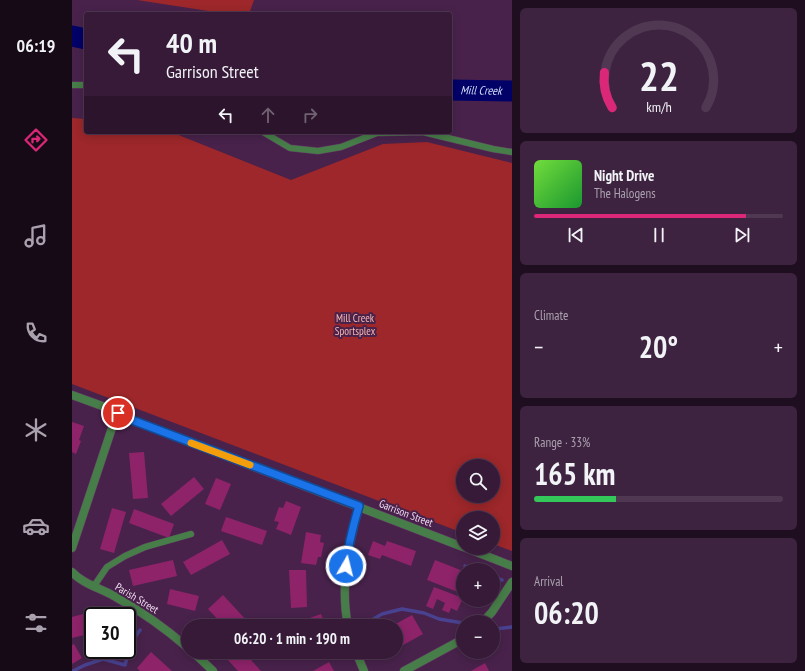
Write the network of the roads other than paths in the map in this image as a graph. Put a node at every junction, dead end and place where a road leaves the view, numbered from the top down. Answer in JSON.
{"nodes":[{"id":1,"x":72,"y":85,"type":"edge"},
{"id":2,"x":84,"y":85,"type":"edge"},
{"id":3,"x":266,"y":134,"type":"edge"},
{"id":4,"x":374,"y":134,"type":"edge"},
{"id":5,"x":431,"y":134,"type":"edge"},
{"id":6,"x":512,"y":152,"type":"edge"},
{"id":7,"x":72,"y":395,"type":"edge"},
{"id":8,"x":118,"y":413,"type":"junction"},
{"id":9,"x":359,"y":506,"type":"junction"},
{"id":10,"x":191,"y":534,"type":"dead end"},
{"id":11,"x":456,"y":544,"type":"edge"},
{"id":12,"x":72,"y":548,"type":"edge"},
{"id":13,"x":484,"y":555,"type":"edge"},
{"id":14,"x":512,"y":566,"type":"edge"},
{"id":15,"x":72,"y":572,"type":"edge"},
{"id":16,"x":512,"y":582,"type":"edge"},
{"id":17,"x":94,"y":586,"type":"junction"},
{"id":18,"x":489,"y":615,"type":"edge"},
{"id":19,"x":347,"y":619,"type":"edge"},
{"id":20,"x":181,"y":642,"type":"edge"},
{"id":21,"x":456,"y":643,"type":"edge"},
{"id":22,"x":200,"y":659,"type":"edge"},
{"id":23,"x":359,"y":659,"type":"edge"},
{"id":24,"x":213,"y":671,"type":"edge"},
{"id":25,"x":364,"y":671,"type":"edge"},
{"id":26,"x":404,"y":671,"type":"edge"}],
"edges":[{"from":1,"to":2,"type":"lane"},
{"from":3,"to":4,"type":"lane"},
{"from":5,"to":6,"type":"lane"},
{"from":7,"to":8,"type":"street","name":"Garrison Street"},
{"from":8,"to":9,"type":"street","name":"Garrison Street"},
{"from":8,"to":12,"type":"street"},
{"from":9,"to":11,"type":"street","name":"Garrison Street"},
{"from":9,"to":19,"type":"street"},
{"from":10,"to":17,"type":"lane"},
{"from":13,"to":14,"type":"street"},
{"from":15,"to":17,"type":"street","name":"Parish Street"},
{"from":16,"to":18,"type":"street"},
{"from":17,"to":20,"type":"street","name":"Parish Street"},
{"from":21,"to":26,"type":"street"},
{"from":22,"to":24,"type":"street"},
{"from":23,"to":25,"type":"street"}]}
